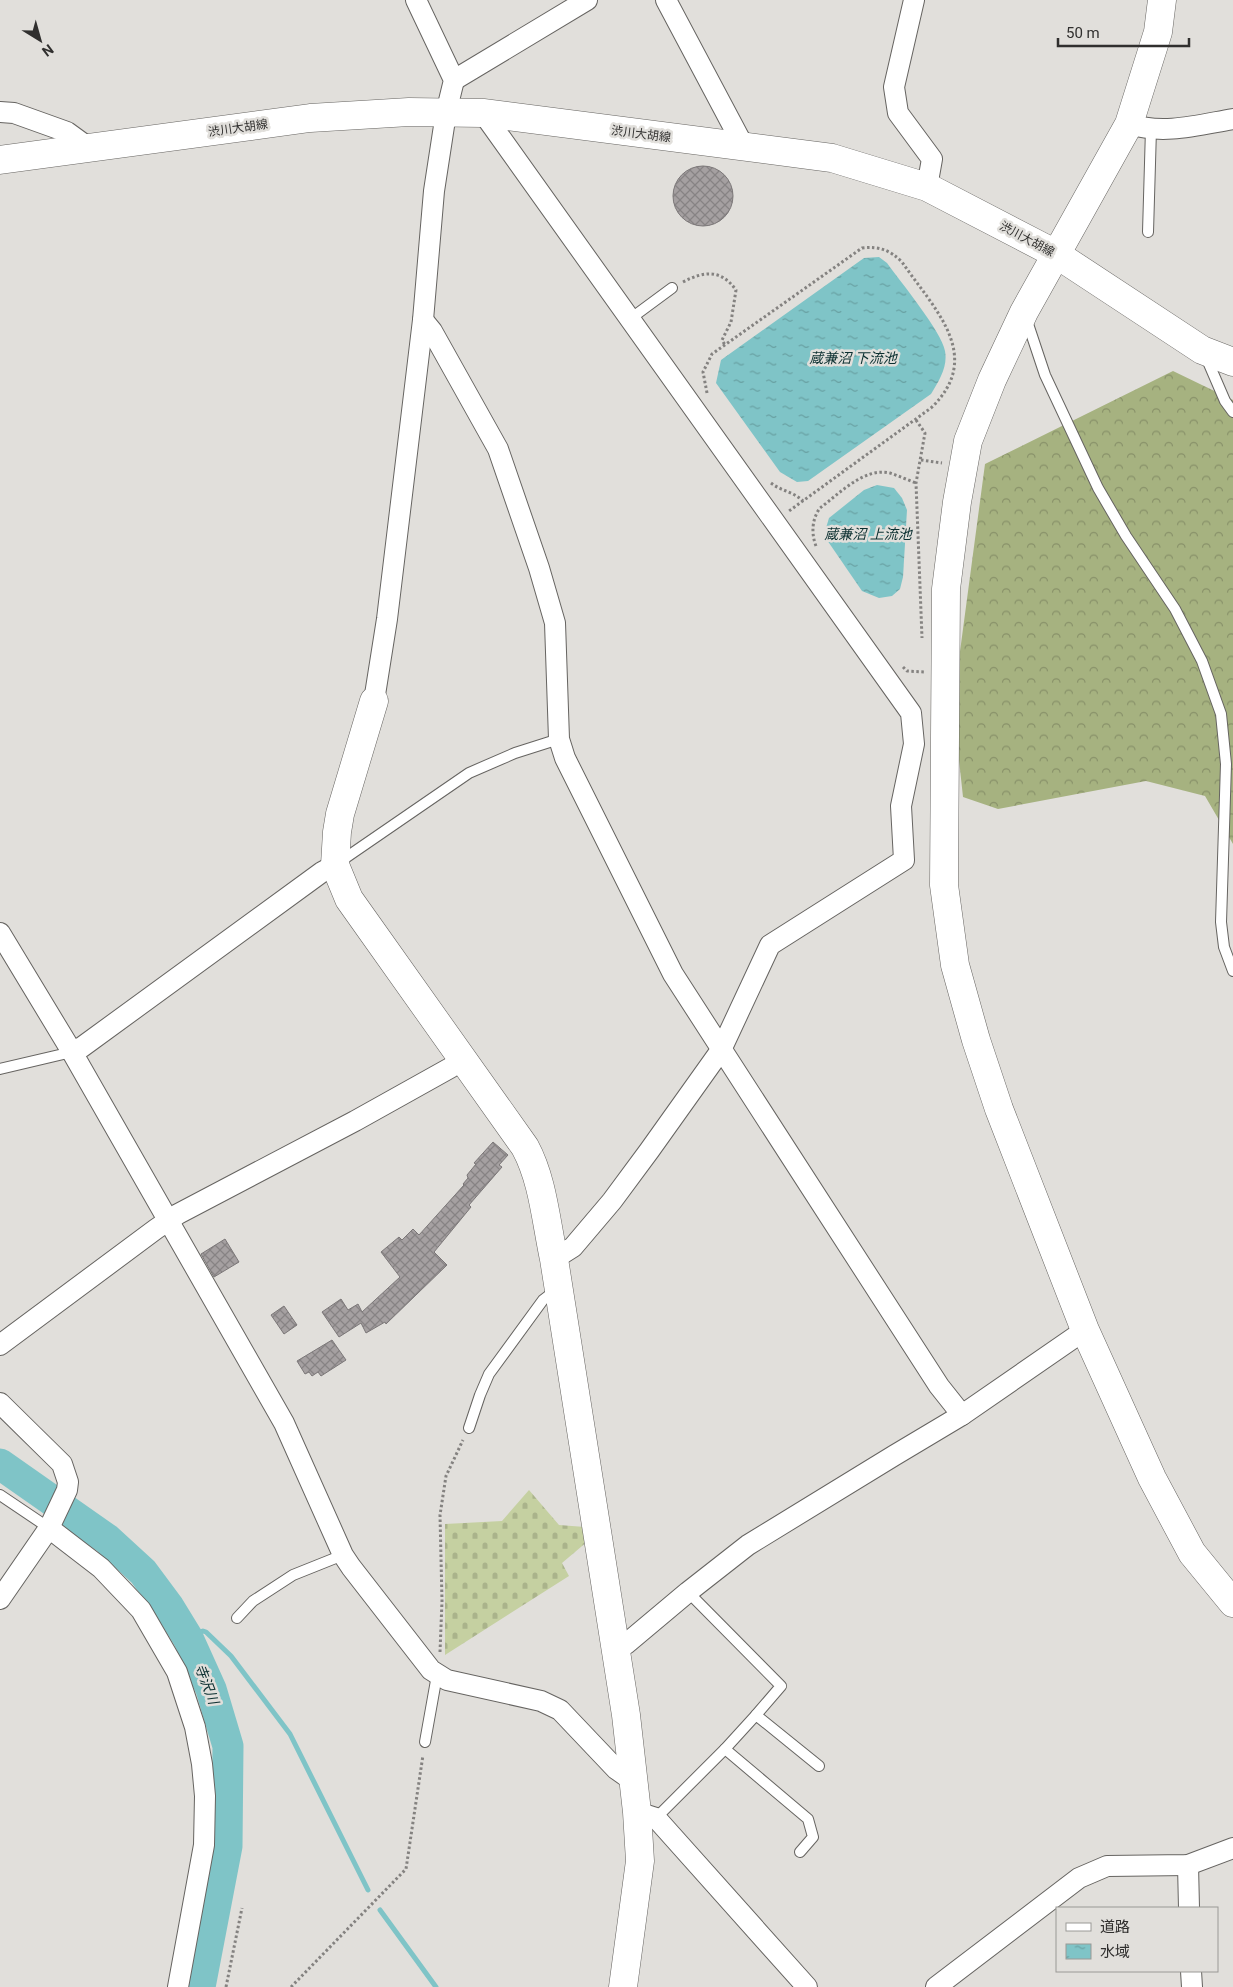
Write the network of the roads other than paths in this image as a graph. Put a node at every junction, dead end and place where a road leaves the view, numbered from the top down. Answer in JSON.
{"nodes":[{"id":1,"x":416,"y":0,"type":"edge"},
{"id":2,"x":587,"y":0,"type":"edge"},
{"id":3,"x":666,"y":0,"type":"edge"},
{"id":4,"x":914,"y":0,"type":"edge"},
{"id":5,"x":1162,"y":0,"type":"edge"},
{"id":6,"x":454,"y":80,"type":"junction"},
{"id":7,"x":0,"y":112,"type":"edge"},
{"id":8,"x":446,"y":113,"type":"junction"},
{"id":9,"x":483,"y":113,"type":"junction"},
{"id":10,"x":1233,"y":119,"type":"edge"},
{"id":11,"x":1140,"y":127,"type":"junction"},
{"id":12,"x":743,"y":145,"type":"junction"},
{"id":13,"x":89,"y":148,"type":"junction"},
{"id":14,"x":0,"y":160,"type":"edge"},
{"id":15,"x":927,"y":187,"type":"junction"},
{"id":16,"x":1148,"y":232,"type":"dead end"},
{"id":17,"x":1056,"y":254,"type":"junction"},
{"id":18,"x":672,"y":288,"type":"road end"},
{"id":19,"x":1024,"y":312,"type":"junction"},
{"id":20,"x":630,"y":319,"type":"junction"},
{"id":21,"x":423,"y":320,"type":"junction"},
{"id":22,"x":1202,"y":350,"type":"junction"},
{"id":23,"x":1233,"y":362,"type":"edge"},
{"id":24,"x":1233,"y":412,"type":"edge"},
{"id":25,"x":374,"y":701,"type":"joint"},
{"id":26,"x":559,"y":739,"type":"junction"},
{"id":27,"x":914,"y":744,"type":"junction"},
{"id":28,"x":944,"y":744,"type":"junction"},
{"id":29,"x":335,"y":865,"type":"junction"},
{"id":30,"x":0,"y":933,"type":"edge"},
{"id":31,"x":1233,"y":971,"type":"edge"},
{"id":32,"x":721,"y":1050,"type":"junction"},
{"id":33,"x":72,"y":1052,"type":"junction"},
{"id":34,"x":463,"y":1060,"type":"junction"},
{"id":35,"x":0,"y":1069,"type":"edge"},
{"id":36,"x":167,"y":1221,"type":"junction"},
{"id":37,"x":554,"y":1259,"type":"junction"},
{"id":38,"x":559,"y":1288,"type":"junction"},
{"id":39,"x":1085,"y":1330,"type":"junction"},
{"id":40,"x":0,"y":1345,"type":"edge"},
{"id":41,"x":0,"y":1403,"type":"edge"},
{"id":42,"x":962,"y":1416,"type":"junction"},
{"id":43,"x":468,"y":1428,"type":"road end"},
{"id":44,"x":0,"y":1495,"type":"edge"},
{"id":45,"x":51,"y":1523,"type":"junction"},
{"id":46,"x":343,"y":1555,"type":"junction"},
{"id":47,"x":688,"y":1592,"type":"junction"},
{"id":48,"x":0,"y":1599,"type":"edge"},
{"id":49,"x":1233,"y":1604,"type":"edge"},
{"id":50,"x":237,"y":1618,"type":"dead end"},
{"id":51,"x":614,"y":1647,"type":"junction"},
{"id":52,"x":437,"y":1675,"type":"junction"},
{"id":53,"x":756,"y":1715,"type":"junction"},
{"id":54,"x":425,"y":1742,"type":"road end"},
{"id":55,"x":725,"y":1749,"type":"junction"},
{"id":56,"x":819,"y":1766,"type":"dead end"},
{"id":57,"x":633,"y":1780,"type":"junction"},
{"id":58,"x":646,"y":1815,"type":"junction"},
{"id":59,"x":1233,"y":1848,"type":"edge"},
{"id":60,"x":800,"y":1852,"type":"dead end"},
{"id":61,"x":1188,"y":1865,"type":"junction"},
{"id":62,"x":1189,"y":1907,"type":"edge"},
{"id":63,"x":1191,"y":1972,"type":"edge"},
{"id":64,"x":178,"y":1987,"type":"edge"},
{"id":65,"x":623,"y":1987,"type":"edge"},
{"id":66,"x":807,"y":1987,"type":"edge"},
{"id":67,"x":936,"y":1987,"type":"edge"},
{"id":68,"x":1192,"y":1987,"type":"edge"}],
"edges":[{"from":1,"to":6,"type":"street"},
{"from":2,"to":6,"type":"street"},
{"from":3,"to":12,"type":"street"},
{"from":4,"to":15,"type":"street"},
{"from":5,"to":11,"type":"street"},
{"from":6,"to":8,"type":"street"},
{"from":7,"to":13,"type":"street"},
{"from":8,"to":9,"type":"street","name":"渋川大胡線"},
{"from":8,"to":13,"type":"street","name":"渋川大胡線"},
{"from":8,"to":21,"type":"street"},
{"from":9,"to":12,"type":"street","name":"渋川大胡線"},
{"from":9,"to":20,"type":"street"},
{"from":10,"to":11,"type":"street"},
{"from":11,"to":16,"type":"lane"},
{"from":11,"to":17,"type":"street"},
{"from":12,"to":15,"type":"street","name":"渋川大胡線"},
{"from":13,"to":14,"type":"street","name":"渋川大胡線"},
{"from":15,"to":17,"type":"street","name":"渋川大胡線"},
{"from":17,"to":19,"type":"street"},
{"from":17,"to":22,"type":"street","name":"渋川大胡線"},
{"from":18,"to":20,"type":"lane"},
{"from":19,"to":28,"type":"street"},
{"from":19,"to":31,"type":"lane"},
{"from":20,"to":27,"type":"street"},
{"from":21,"to":25,"type":"street"},
{"from":21,"to":26,"type":"street"},
{"from":22,"to":23,"type":"street","name":"渋川大胡線"},
{"from":22,"to":24,"type":"lane"},
{"from":25,"to":29,"type":"street"},
{"from":26,"to":29,"type":"lane"},
{"from":26,"to":32,"type":"street"},
{"from":27,"to":28,"type":"street"},
{"from":27,"to":32,"type":"street"},
{"from":28,"to":39,"type":"street"},
{"from":29,"to":33,"type":"street"},
{"from":29,"to":34,"type":"street"},
{"from":30,"to":33,"type":"street"},
{"from":32,"to":37,"type":"street"},
{"from":32,"to":42,"type":"street"},
{"from":33,"to":35,"type":"lane"},
{"from":33,"to":36,"type":"street"},
{"from":34,"to":36,"type":"street"},
{"from":34,"to":37,"type":"street"},
{"from":36,"to":40,"type":"street"},
{"from":36,"to":46,"type":"street"},
{"from":37,"to":38,"type":"street"},
{"from":38,"to":43,"type":"lane"},
{"from":38,"to":51,"type":"street"},
{"from":39,"to":42,"type":"street"},
{"from":39,"to":49,"type":"street"},
{"from":41,"to":45,"type":"street"},
{"from":42,"to":47,"type":"street"},
{"from":44,"to":45,"type":"lane"},
{"from":45,"to":48,"type":"street"},
{"from":45,"to":64,"type":"street"},
{"from":46,"to":50,"type":"lane"},
{"from":46,"to":52,"type":"street"},
{"from":47,"to":51,"type":"street"},
{"from":47,"to":53,"type":"lane"},
{"from":51,"to":57,"type":"street"},
{"from":52,"to":54,"type":"lane"},
{"from":52,"to":57,"type":"street"},
{"from":53,"to":55,"type":"lane"},
{"from":53,"to":56,"type":"lane"},
{"from":55,"to":58,"type":"lane"},
{"from":55,"to":60,"type":"lane"},
{"from":57,"to":58,"type":"street"},
{"from":58,"to":65,"type":"street"},
{"from":58,"to":66,"type":"street"},
{"from":59,"to":61,"type":"street"},
{"from":61,"to":62,"type":"street"},
{"from":61,"to":67,"type":"street"},
{"from":63,"to":68,"type":"street"}]}
